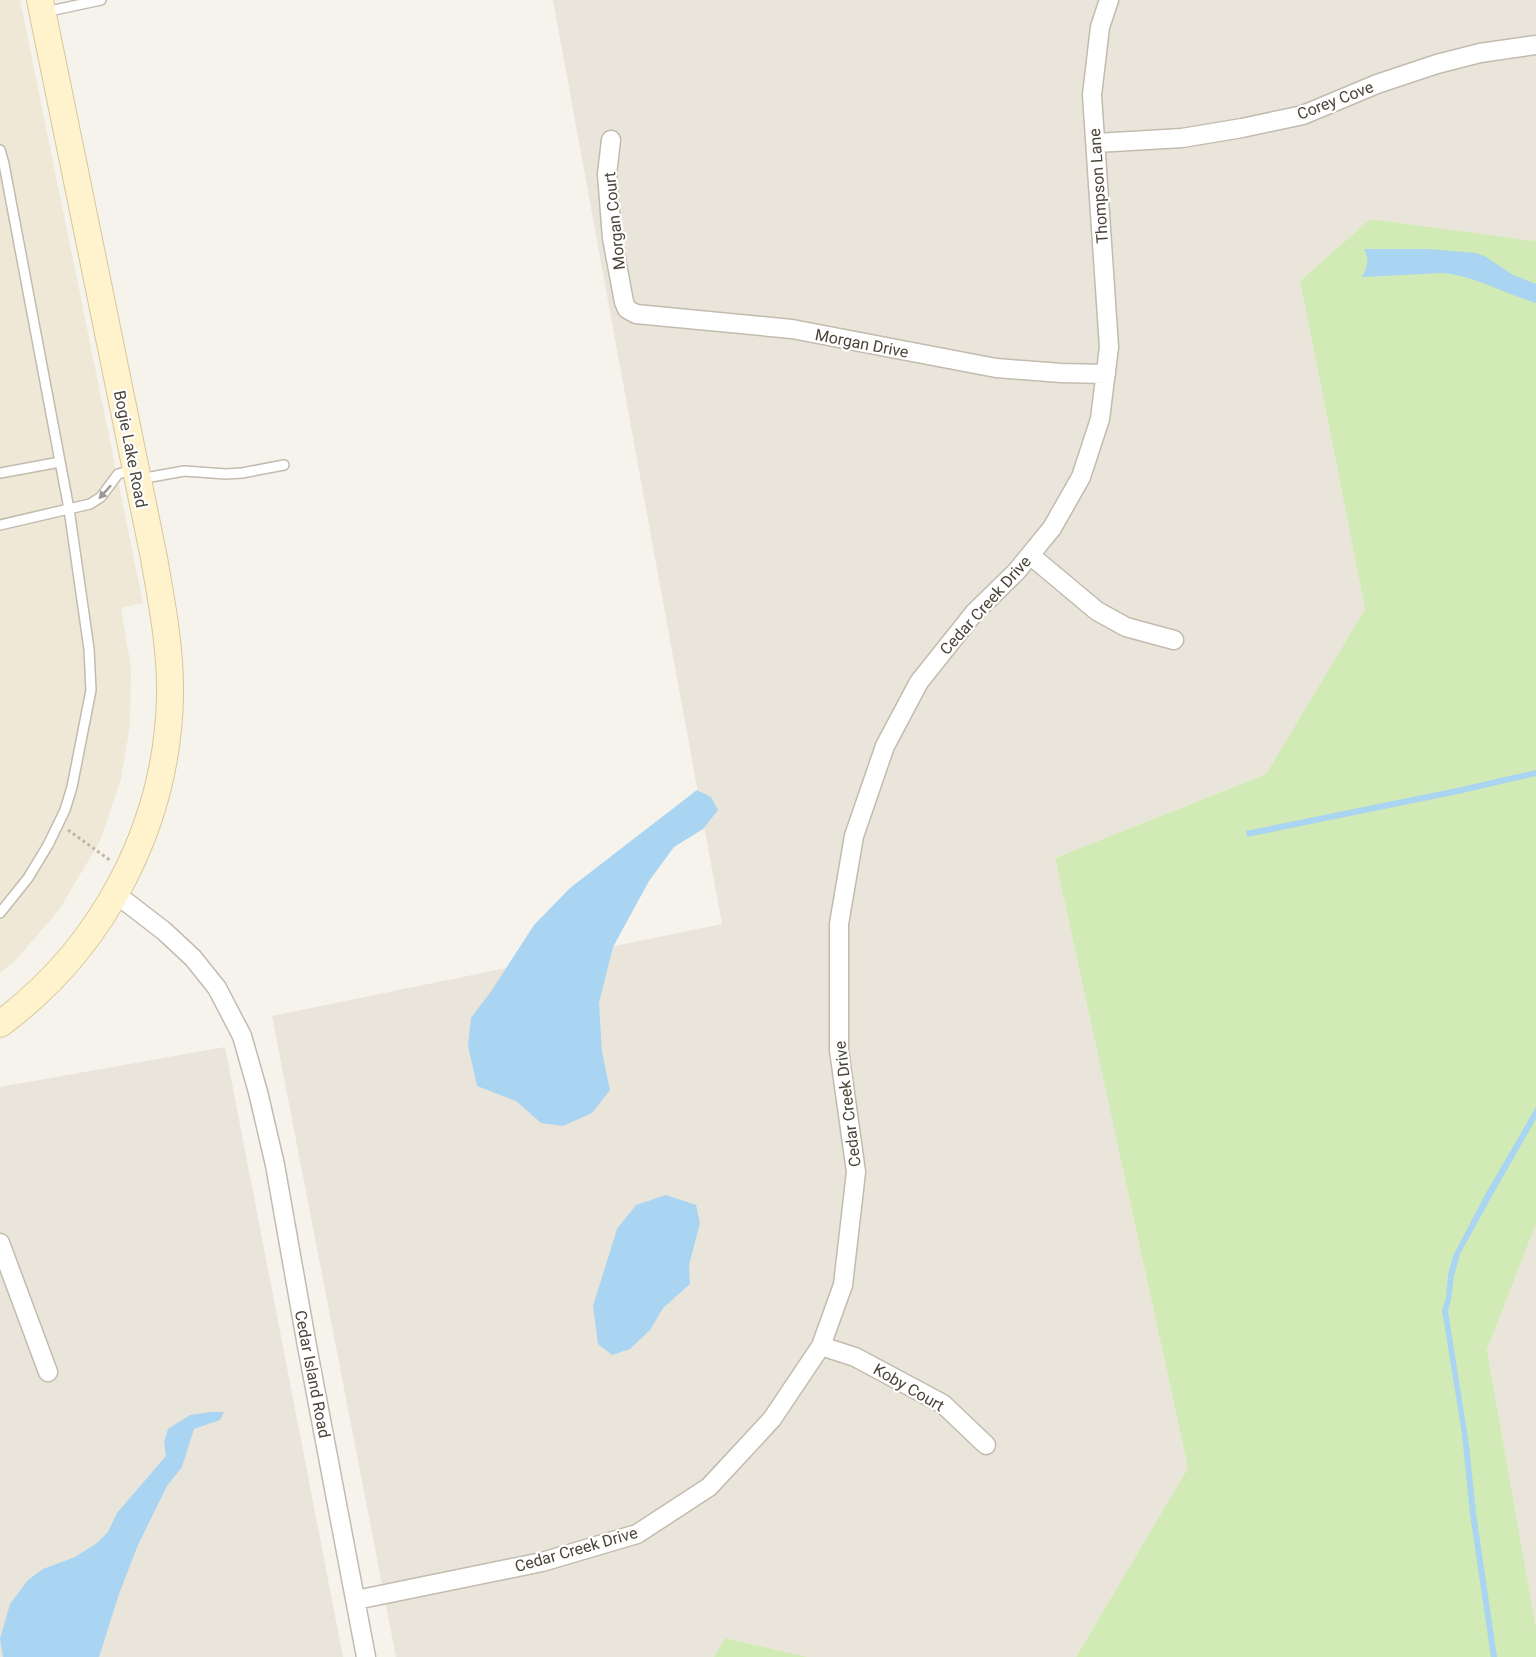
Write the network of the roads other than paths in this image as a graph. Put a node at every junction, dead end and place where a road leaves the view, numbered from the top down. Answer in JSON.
{"nodes":[{"id":1,"x":101,"y":0,"type":"edge"},
{"id":2,"x":1109,"y":0,"type":"edge"},
{"id":3,"x":42,"y":6,"type":"edge"},
{"id":4,"x":1536,"y":45,"type":"edge"},
{"id":5,"x":612,"y":140,"type":"dead end"},
{"id":6,"x":1096,"y":143,"type":"junction"},
{"id":7,"x":0,"y":150,"type":"edge"},
{"id":8,"x":624,"y":302,"type":"joint"},
{"id":9,"x":1106,"y":374,"type":"junction"},
{"id":10,"x":60,"y":462,"type":"junction"},
{"id":11,"x":284,"y":465,"type":"dead end"},
{"id":12,"x":0,"y":473,"type":"edge"},
{"id":13,"x":136,"y":474,"type":"junction"},
{"id":14,"x":69,"y":509,"type":"junction"},
{"id":15,"x":0,"y":525,"type":"edge"},
{"id":16,"x":1030,"y":555,"type":"junction"},
{"id":17,"x":1174,"y":640,"type":"dead end"},
{"id":18,"x":122,"y":883,"type":"junction"},
{"id":19,"x":0,"y":913,"type":"edge"},
{"id":20,"x":0,"y":1024,"type":"edge"},
{"id":21,"x":0,"y":1243,"type":"edge"},
{"id":22,"x":821,"y":1346,"type":"junction"},
{"id":23,"x":48,"y":1372,"type":"dead end"},
{"id":24,"x":986,"y":1445,"type":"dead end"},
{"id":25,"x":356,"y":1600,"type":"junction"},
{"id":26,"x":366,"y":1657,"type":"edge"}],
"edges":[{"from":1,"to":3,"type":"lane"},
{"from":2,"to":6,"type":"street","name":"Thompson Lane"},
{"from":3,"to":13,"type":"main road","name":"Bogie Lake Road"},
{"from":4,"to":6,"type":"street","name":"Corey Cove"},
{"from":5,"to":8,"type":"street","name":"Morgan Court"},
{"from":6,"to":9,"type":"street","name":"Thompson Lane"},
{"from":7,"to":10,"type":"lane"},
{"from":8,"to":9,"type":"street","name":"Morgan Drive"},
{"from":9,"to":16,"type":"street","name":"Cedar Creek Drive"},
{"from":10,"to":12,"type":"lane"},
{"from":10,"to":14,"type":"lane"},
{"from":11,"to":13,"type":"lane"},
{"from":13,"to":14,"type":"lane","one_way":true},
{"from":13,"to":18,"type":"main road","name":"Bogie Lake Road"},
{"from":14,"to":15,"type":"lane"},
{"from":14,"to":19,"type":"lane"},
{"from":16,"to":17,"type":"street"},
{"from":16,"to":22,"type":"street","name":"Cedar Creek Drive"},
{"from":18,"to":20,"type":"main road","name":"Bogie Lake Road"},
{"from":18,"to":25,"type":"street","name":"Cedar Island Road"},
{"from":21,"to":23,"type":"street"},
{"from":22,"to":24,"type":"street","name":"Koby Court"},
{"from":22,"to":25,"type":"street","name":"Cedar Creek Drive"},
{"from":25,"to":26,"type":"street","name":"Cedar Island Road"}]}
